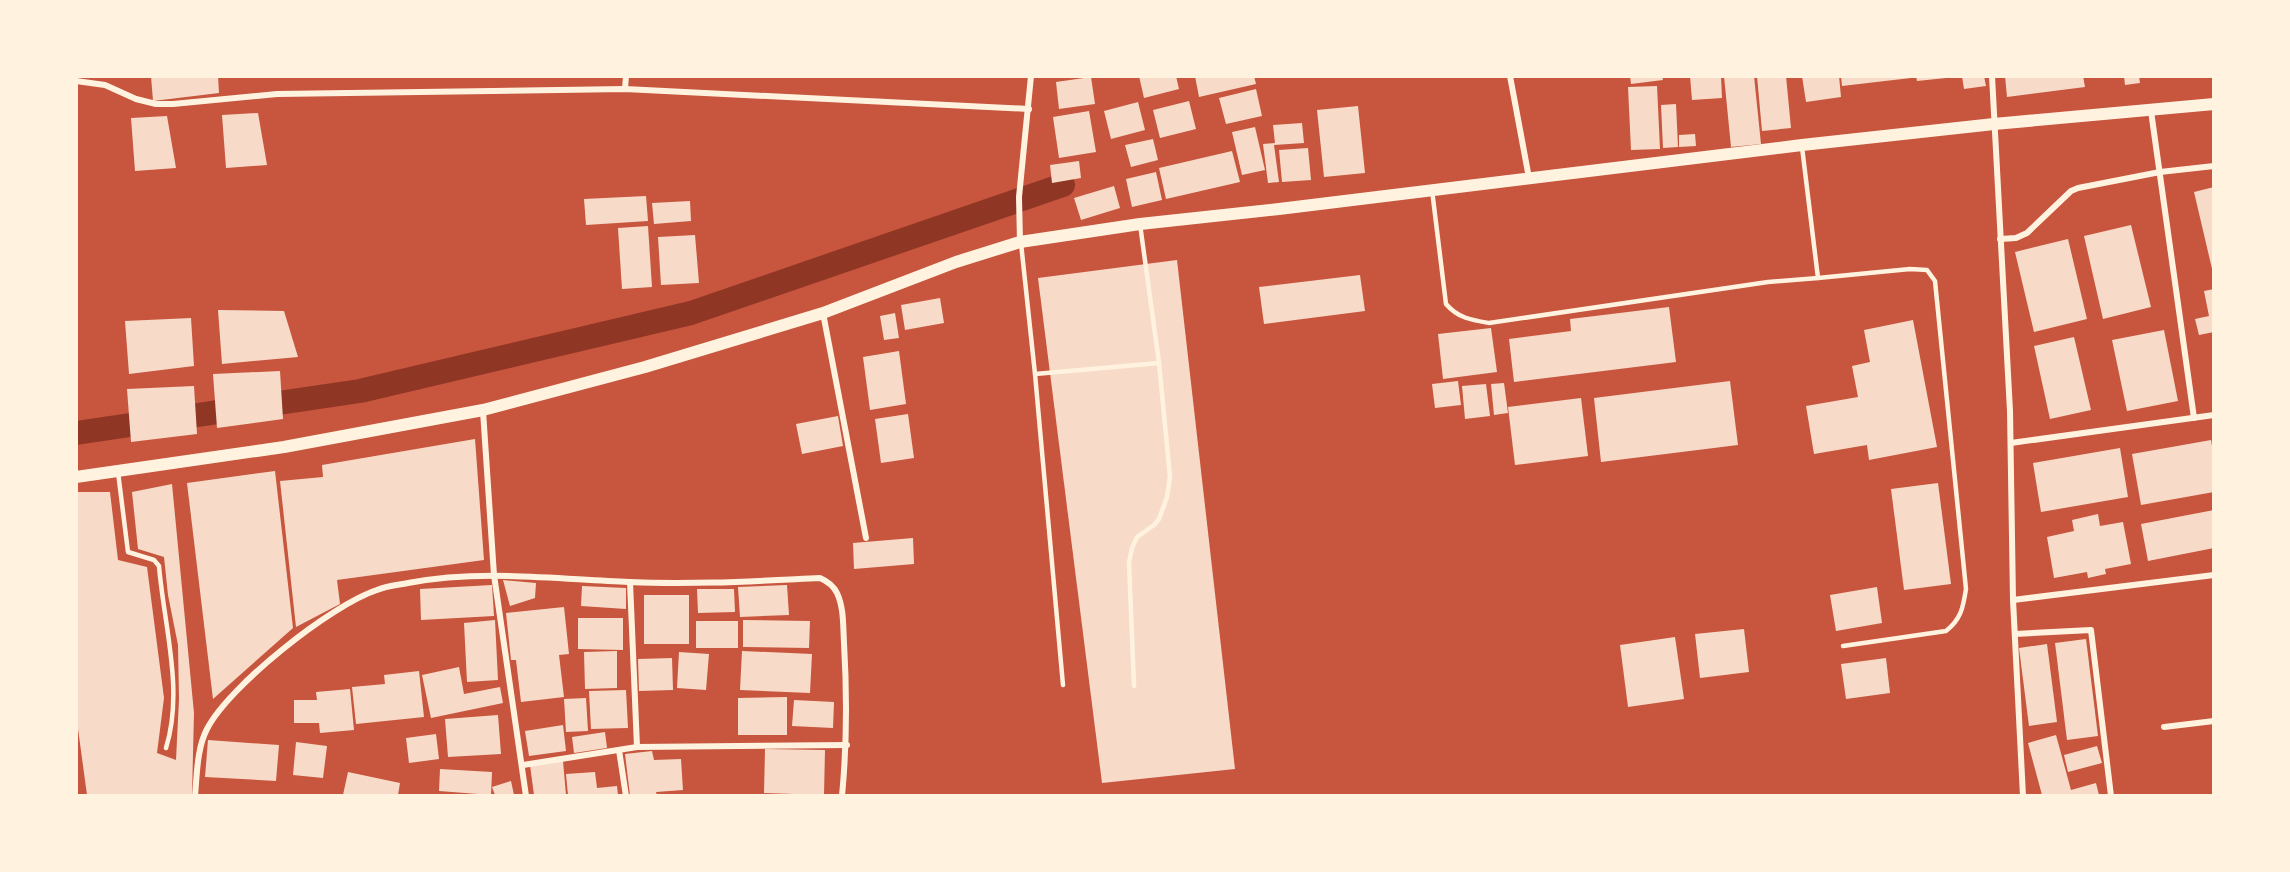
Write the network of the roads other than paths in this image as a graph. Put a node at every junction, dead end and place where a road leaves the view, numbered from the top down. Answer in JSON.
{"nodes":[{"id":1,"x":626,"y":76,"type":"edge"},
{"id":2,"x":1031,"y":76,"type":"edge"},
{"id":3,"x":1510,"y":76,"type":"edge"},
{"id":4,"x":1992,"y":76,"type":"edge"},
{"id":5,"x":76,"y":81,"type":"edge"},
{"id":6,"x":625,"y":88,"type":"junction"},
{"id":7,"x":2214,"y":104,"type":"edge"},
{"id":8,"x":1029,"y":109,"type":"junction"},
{"id":9,"x":2151,"y":111,"type":"junction"},
{"id":10,"x":1994,"y":123,"type":"junction"},
{"id":11,"x":1802,"y":145,"type":"junction"},
{"id":12,"x":2214,"y":166,"type":"edge"},
{"id":13,"x":2160,"y":172,"type":"junction"},
{"id":14,"x":1529,"y":178,"type":"junction"},
{"id":15,"x":1432,"y":190,"type":"junction"},
{"id":16,"x":1140,"y":224,"type":"junction"},
{"id":17,"x":2000,"y":239,"type":"junction"},
{"id":18,"x":1020,"y":242,"type":"junction"},
{"id":19,"x":1818,"y":278,"type":"junction"},
{"id":20,"x":823,"y":313,"type":"junction"},
{"id":21,"x":1159,"y":363,"type":"junction"},
{"id":22,"x":1035,"y":374,"type":"junction"},
{"id":23,"x":483,"y":410,"type":"junction"},
{"id":24,"x":2214,"y":415,"type":"edge"},
{"id":25,"x":2194,"y":418,"type":"junction"},
{"id":26,"x":2011,"y":443,"type":"junction"},
{"id":27,"x":118,"y":472,"type":"junction"},
{"id":28,"x":76,"y":477,"type":"edge"},
{"id":29,"x":866,"y":538,"type":"dead end"},
{"id":30,"x":2214,"y":574,"type":"edge"},
{"id":31,"x":494,"y":575,"type":"junction"},
{"id":32,"x":630,"y":582,"type":"junction"},
{"id":33,"x":2013,"y":600,"type":"junction"},
{"id":34,"x":2015,"y":634,"type":"junction"},
{"id":35,"x":1843,"y":646,"type":"dead end"},
{"id":36,"x":1063,"y":685,"type":"dead end"},
{"id":37,"x":1134,"y":686,"type":"dead end"},
{"id":38,"x":2214,"y":721,"type":"edge"},
{"id":39,"x":2164,"y":727,"type":"dead end"},
{"id":40,"x":847,"y":745,"type":"junction"},
{"id":41,"x":637,"y":747,"type":"junction"},
{"id":42,"x":166,"y":748,"type":"dead end"},
{"id":43,"x":619,"y":750,"type":"junction"},
{"id":44,"x":523,"y":765,"type":"junction"},
{"id":45,"x":195,"y":795,"type":"edge"},
{"id":46,"x":526,"y":795,"type":"edge"},
{"id":47,"x":626,"y":795,"type":"edge"},
{"id":48,"x":842,"y":795,"type":"edge"},
{"id":49,"x":2023,"y":795,"type":"edge"},
{"id":50,"x":2111,"y":795,"type":"edge"}],
"edges":[{"from":1,"to":6,"type":"street"},
{"from":2,"to":8,"type":"street"},
{"from":3,"to":14,"type":"street"},
{"from":4,"to":10,"type":"street"},
{"from":5,"to":6,"type":"street"},
{"from":6,"to":8,"type":"street"},
{"from":7,"to":9,"type":"main road"},
{"from":8,"to":18,"type":"street"},
{"from":9,"to":10,"type":"main road"},
{"from":9,"to":13,"type":"street"},
{"from":10,"to":11,"type":"main road"},
{"from":10,"to":17,"type":"street"},
{"from":11,"to":14,"type":"main road"},
{"from":11,"to":19,"type":"lane"},
{"from":12,"to":13,"type":"street"},
{"from":13,"to":17,"type":"street"},
{"from":13,"to":25,"type":"street"},
{"from":14,"to":15,"type":"main road"},
{"from":15,"to":16,"type":"main road"},
{"from":15,"to":19,"type":"lane"},
{"from":16,"to":18,"type":"main road"},
{"from":16,"to":21,"type":"lane"},
{"from":17,"to":26,"type":"street"},
{"from":18,"to":20,"type":"main road"},
{"from":18,"to":22,"type":"lane"},
{"from":19,"to":35,"type":"lane"},
{"from":20,"to":23,"type":"main road"},
{"from":20,"to":29,"type":"street"},
{"from":21,"to":22,"type":"lane"},
{"from":21,"to":37,"type":"lane"},
{"from":22,"to":36,"type":"lane"},
{"from":23,"to":27,"type":"main road"},
{"from":23,"to":31,"type":"street"},
{"from":24,"to":25,"type":"street"},
{"from":25,"to":26,"type":"street"},
{"from":26,"to":33,"type":"street"},
{"from":27,"to":28,"type":"main road"},
{"from":27,"to":42,"type":"lane"},
{"from":30,"to":33,"type":"street"},
{"from":31,"to":32,"type":"street"},
{"from":31,"to":44,"type":"street"},
{"from":31,"to":45,"type":"street"},
{"from":32,"to":40,"type":"street"},
{"from":32,"to":41,"type":"street"},
{"from":33,"to":34,"type":"street"},
{"from":34,"to":49,"type":"street"},
{"from":34,"to":50,"type":"street"},
{"from":38,"to":39,"type":"street"},
{"from":40,"to":41,"type":"street"},
{"from":40,"to":48,"type":"street"},
{"from":41,"to":43,"type":"street"},
{"from":43,"to":44,"type":"street"},
{"from":43,"to":47,"type":"street"},
{"from":44,"to":46,"type":"street"}]}
